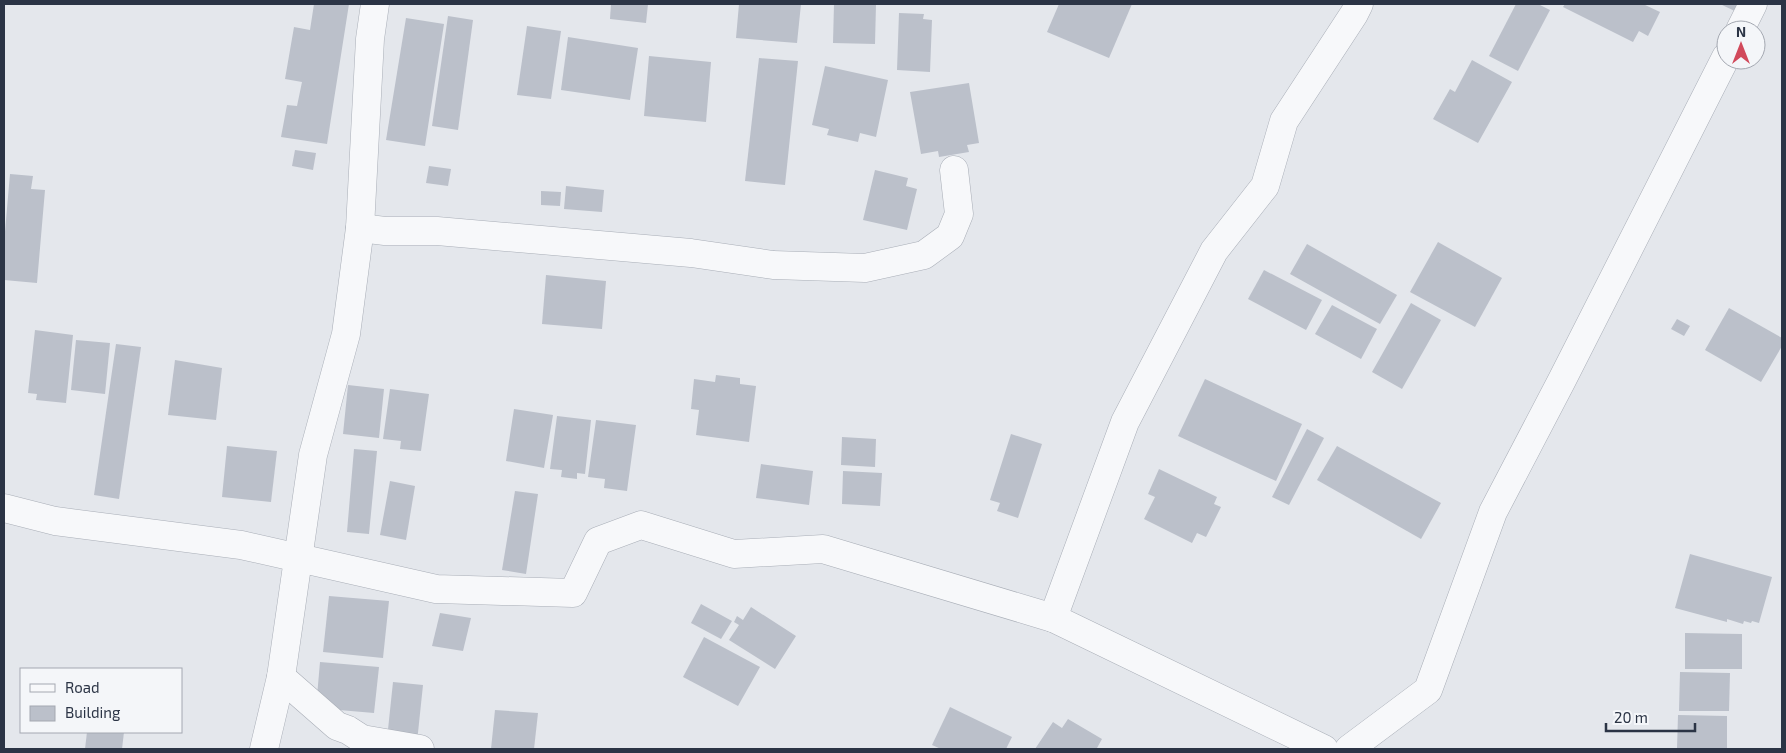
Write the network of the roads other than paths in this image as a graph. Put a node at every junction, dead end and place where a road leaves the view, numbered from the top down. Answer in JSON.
{"nodes":[{"id":1,"x":375,"y":4,"type":"edge"},
{"id":2,"x":1753,"y":4,"type":"edge"},
{"id":3,"x":1351,"y":7,"type":"edge"},
{"id":4,"x":1745,"y":20,"type":"edge"},
{"id":5,"x":1719,"y":70,"type":"edge"},
{"id":6,"x":954,"y":170,"type":"dead end"},
{"id":7,"x":360,"y":228,"type":"junction"},
{"id":8,"x":4,"y":508,"type":"edge"},
{"id":9,"x":298,"y":558,"type":"junction"},
{"id":10,"x":1053,"y":618,"type":"junction"},
{"id":11,"x":281,"y":677,"type":"junction"},
{"id":12,"x":264,"y":749,"type":"edge"},
{"id":13,"x":420,"y":749,"type":"edge"},
{"id":14,"x":1324,"y":749,"type":"edge"},
{"id":15,"x":1349,"y":749,"type":"edge"}],
"edges":[{"from":1,"to":7,"type":"street"},
{"from":2,"to":4,"type":"street"},
{"from":3,"to":10,"type":"street"},
{"from":5,"to":15,"type":"street"},
{"from":6,"to":7,"type":"street"},
{"from":7,"to":9,"type":"street"},
{"from":8,"to":9,"type":"street"},
{"from":9,"to":10,"type":"street"},
{"from":9,"to":11,"type":"street"},
{"from":10,"to":14,"type":"street"},
{"from":11,"to":12,"type":"street"},
{"from":11,"to":13,"type":"street"}]}
